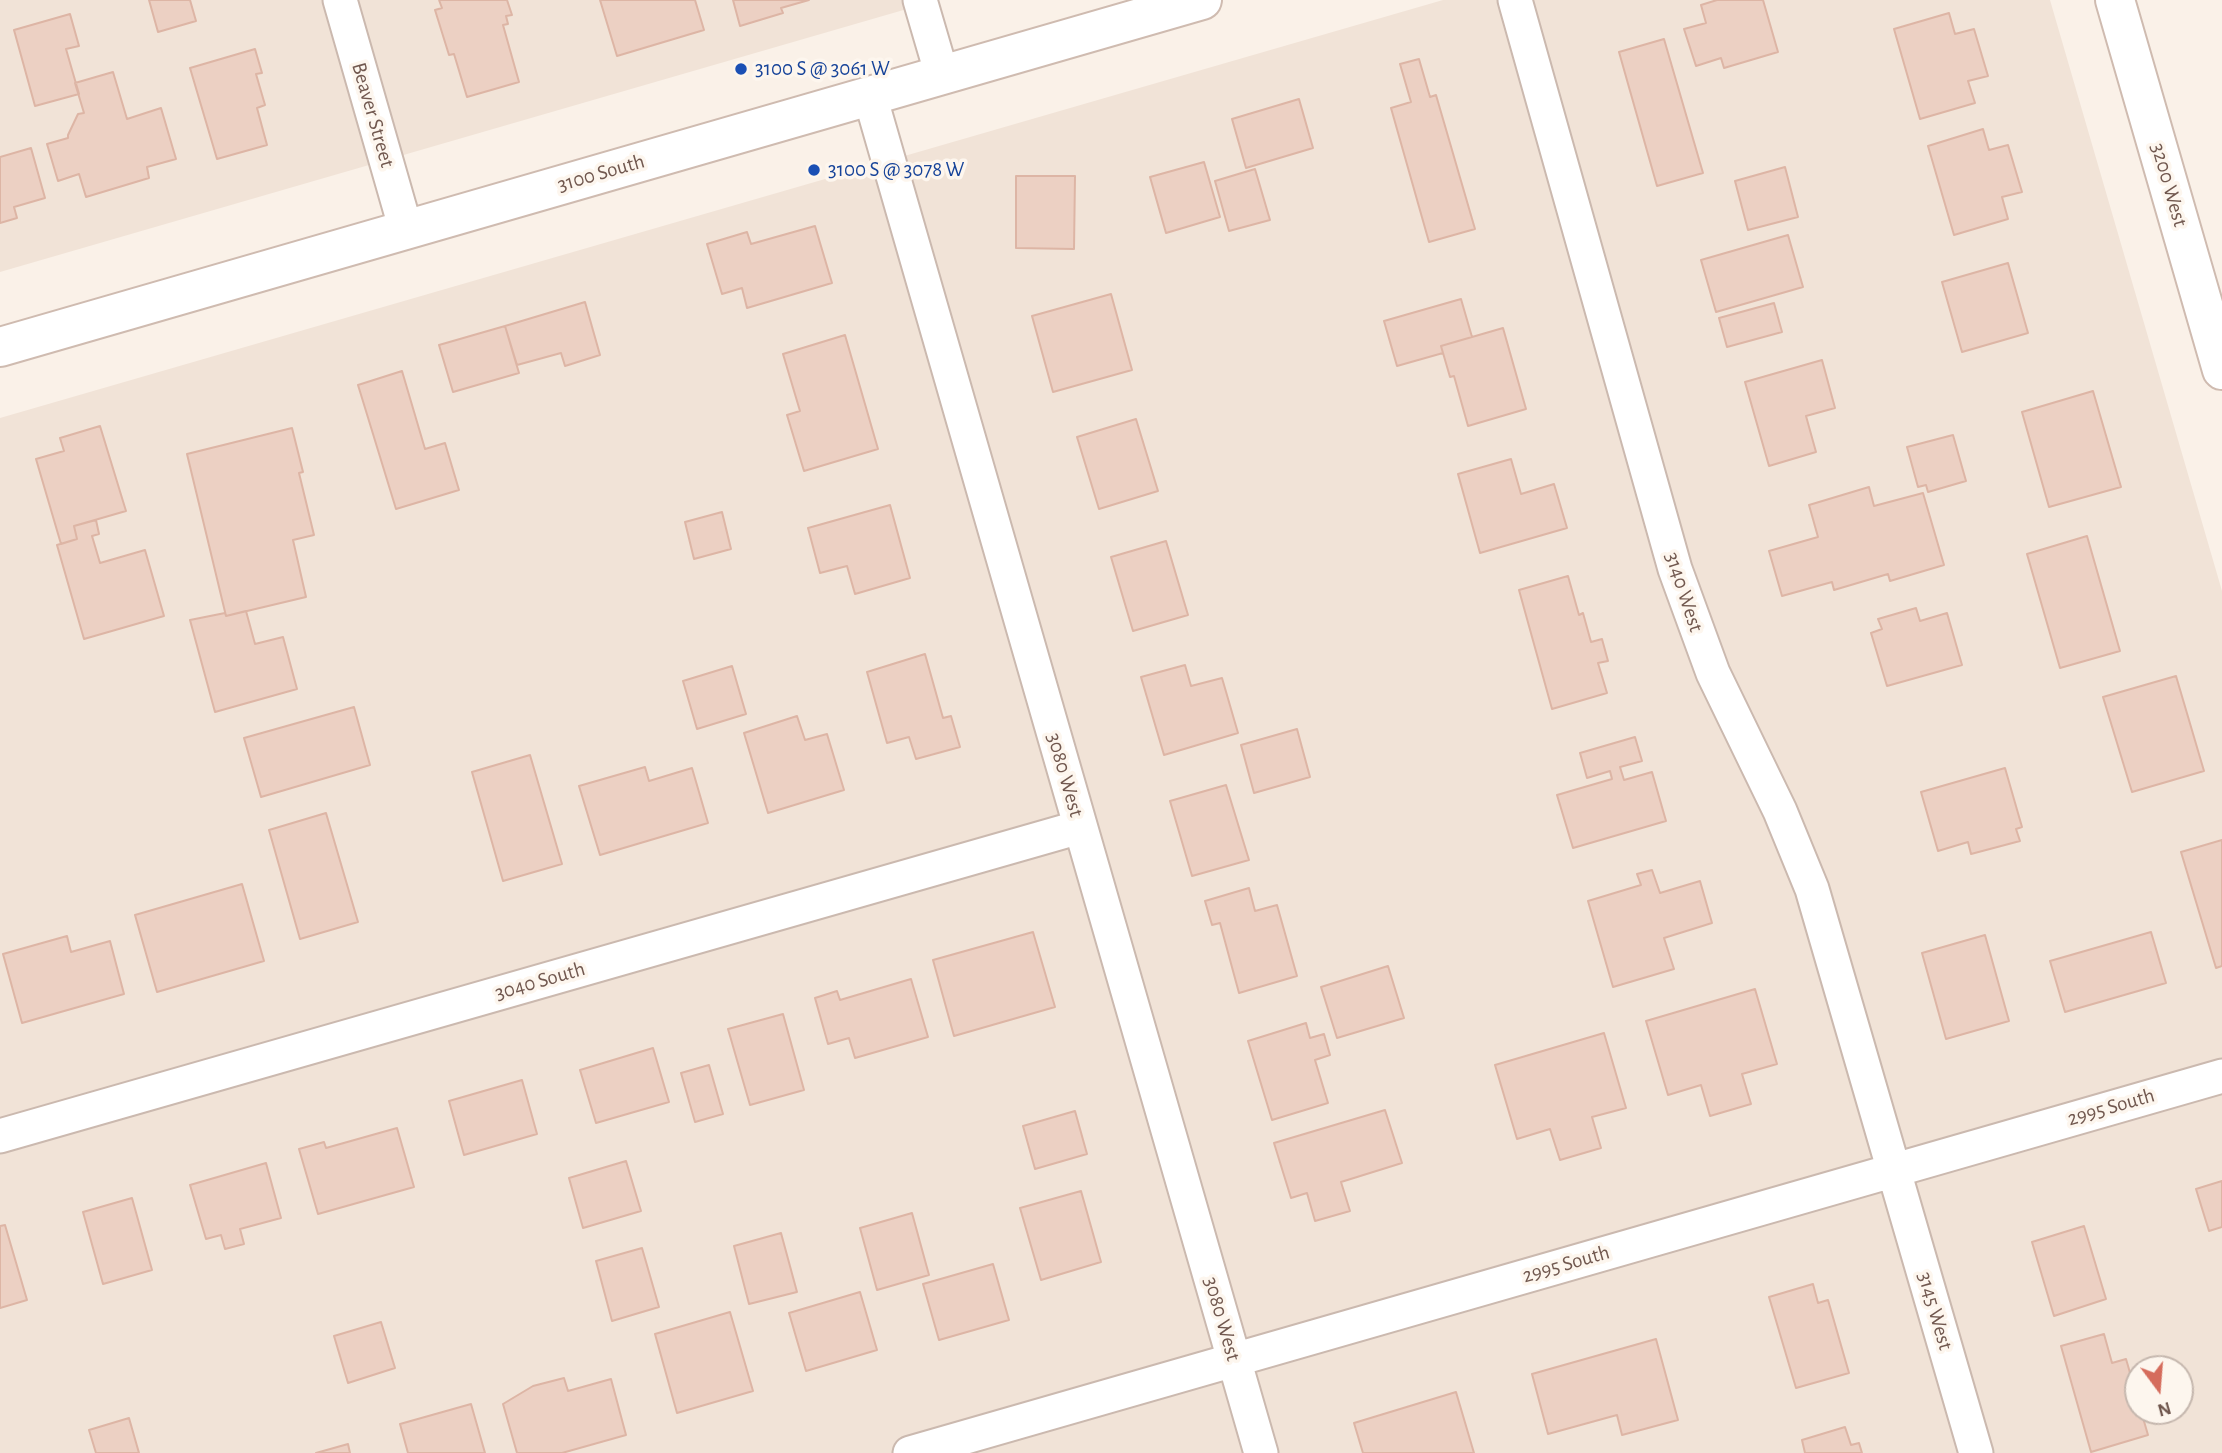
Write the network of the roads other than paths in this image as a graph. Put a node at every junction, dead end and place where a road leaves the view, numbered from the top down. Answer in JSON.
{"nodes":[{"id":1,"x":340,"y":0,"type":"edge"},
{"id":2,"x":920,"y":0,"type":"edge"},
{"id":3,"x":1202,"y":0,"type":"edge"},
{"id":4,"x":1515,"y":0,"type":"edge"},
{"id":5,"x":2115,"y":0,"type":"edge"},
{"id":6,"x":942,"y":75,"type":"junction"},
{"id":7,"x":870,"y":96,"type":"junction"},
{"id":8,"x":406,"y":230,"type":"junction"},
{"id":9,"x":0,"y":347,"type":"edge"},
{"id":10,"x":2222,"y":370,"type":"edge"},
{"id":11,"x":1080,"y":827,"type":"junction"},
{"id":12,"x":2222,"y":1076,"type":"edge"},
{"id":13,"x":0,"y":1136,"type":"edge"},
{"id":14,"x":1894,"y":1170,"type":"junction"},
{"id":15,"x":1234,"y":1360,"type":"junction"},
{"id":16,"x":910,"y":1453,"type":"edge"},
{"id":17,"x":1261,"y":1453,"type":"edge"},
{"id":18,"x":1976,"y":1453,"type":"edge"}],
"edges":[{"from":1,"to":8,"type":"street","name":"Beaver Street"},
{"from":2,"to":6,"type":"street"},
{"from":3,"to":6,"type":"main road","name":"3100 South"},
{"from":4,"to":14,"type":"street","name":"3140 West"},
{"from":5,"to":10,"type":"main road","name":"3200 West"},
{"from":6,"to":7,"type":"main road","name":"3100 South"},
{"from":7,"to":8,"type":"main road","name":"3100 South"},
{"from":7,"to":11,"type":"street","name":"3080 West"},
{"from":8,"to":9,"type":"main road","name":"3100 South"},
{"from":11,"to":13,"type":"street","name":"3040 South"},
{"from":11,"to":15,"type":"street","name":"3080 West"},
{"from":12,"to":14,"type":"street","name":"2995 South"},
{"from":14,"to":15,"type":"street","name":"2995 South"},
{"from":14,"to":18,"type":"street","name":"3145 West"},
{"from":15,"to":16,"type":"street","name":"2995 South"},
{"from":15,"to":17,"type":"street","name":"3080 West"}]}
